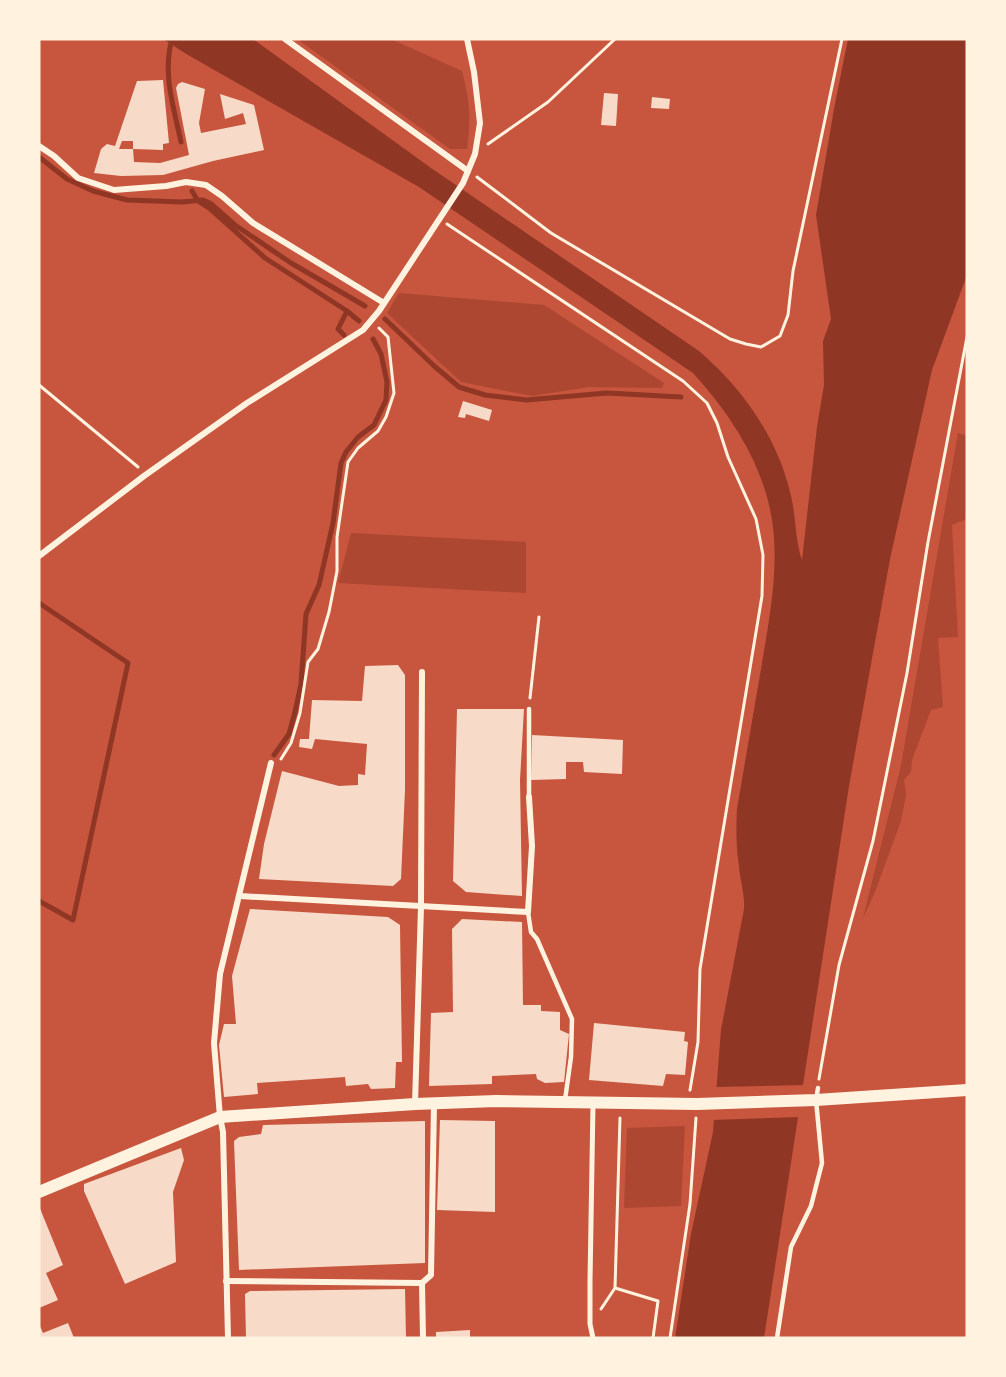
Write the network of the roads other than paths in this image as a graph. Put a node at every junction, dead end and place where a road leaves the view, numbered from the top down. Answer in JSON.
{"nodes":[{"id":1,"x":285,"y":39,"type":"edge"},
{"id":2,"x":467,"y":39,"type":"edge"},
{"id":3,"x":39,"y":146,"type":"edge"},
{"id":4,"x":468,"y":171,"type":"junction"},
{"id":5,"x":384,"y":303,"type":"junction"},
{"id":6,"x":39,"y":556,"type":"edge"},
{"id":7,"x":423,"y":672,"type":"dead end"},
{"id":8,"x":529,"y":709,"type":"road end"},
{"id":9,"x":271,"y":763,"type":"road end"},
{"id":10,"x":529,"y":797,"type":"joint"},
{"id":11,"x":240,"y":896,"type":"junction"},
{"id":12,"x":421,"y":907,"type":"junction"},
{"id":13,"x":528,"y":912,"type":"junction"},
{"id":14,"x":967,"y":1090,"type":"edge"},
{"id":15,"x":814,"y":1096,"type":"junction"},
{"id":16,"x":565,"y":1102,"type":"junction"},
{"id":17,"x":593,"y":1102,"type":"junction"},
{"id":18,"x":415,"y":1104,"type":"junction"},
{"id":19,"x":434,"y":1104,"type":"junction"},
{"id":20,"x":220,"y":1117,"type":"junction"},
{"id":21,"x":39,"y":1192,"type":"edge"},
{"id":22,"x":226,"y":1281,"type":"junction"},
{"id":23,"x":422,"y":1283,"type":"junction"},
{"id":24,"x":228,"y":1338,"type":"edge"},
{"id":25,"x":423,"y":1338,"type":"edge"},
{"id":26,"x":593,"y":1338,"type":"edge"},
{"id":27,"x":777,"y":1338,"type":"edge"}],
"edges":[{"from":1,"to":4,"type":"street"},
{"from":2,"to":4,"type":"street"},
{"from":3,"to":5,"type":"street"},
{"from":4,"to":5,"type":"street"},
{"from":5,"to":6,"type":"street"},
{"from":7,"to":12,"type":"street"},
{"from":8,"to":10,"type":"lane"},
{"from":9,"to":11,"type":"street"},
{"from":10,"to":13,"type":"street"},
{"from":11,"to":12,"type":"street"},
{"from":11,"to":20,"type":"street"},
{"from":12,"to":13,"type":"street"},
{"from":12,"to":18,"type":"street"},
{"from":13,"to":16,"type":"lane"},
{"from":14,"to":15,"type":"main road"},
{"from":15,"to":17,"type":"main road"},
{"from":15,"to":27,"type":"lane"},
{"from":16,"to":17,"type":"main road"},
{"from":16,"to":19,"type":"main road"},
{"from":17,"to":26,"type":"street"},
{"from":18,"to":19,"type":"main road"},
{"from":18,"to":20,"type":"main road"},
{"from":19,"to":23,"type":"street"},
{"from":20,"to":21,"type":"main road"},
{"from":20,"to":22,"type":"street"},
{"from":22,"to":23,"type":"street"},
{"from":22,"to":24,"type":"street"},
{"from":23,"to":25,"type":"street"}]}
